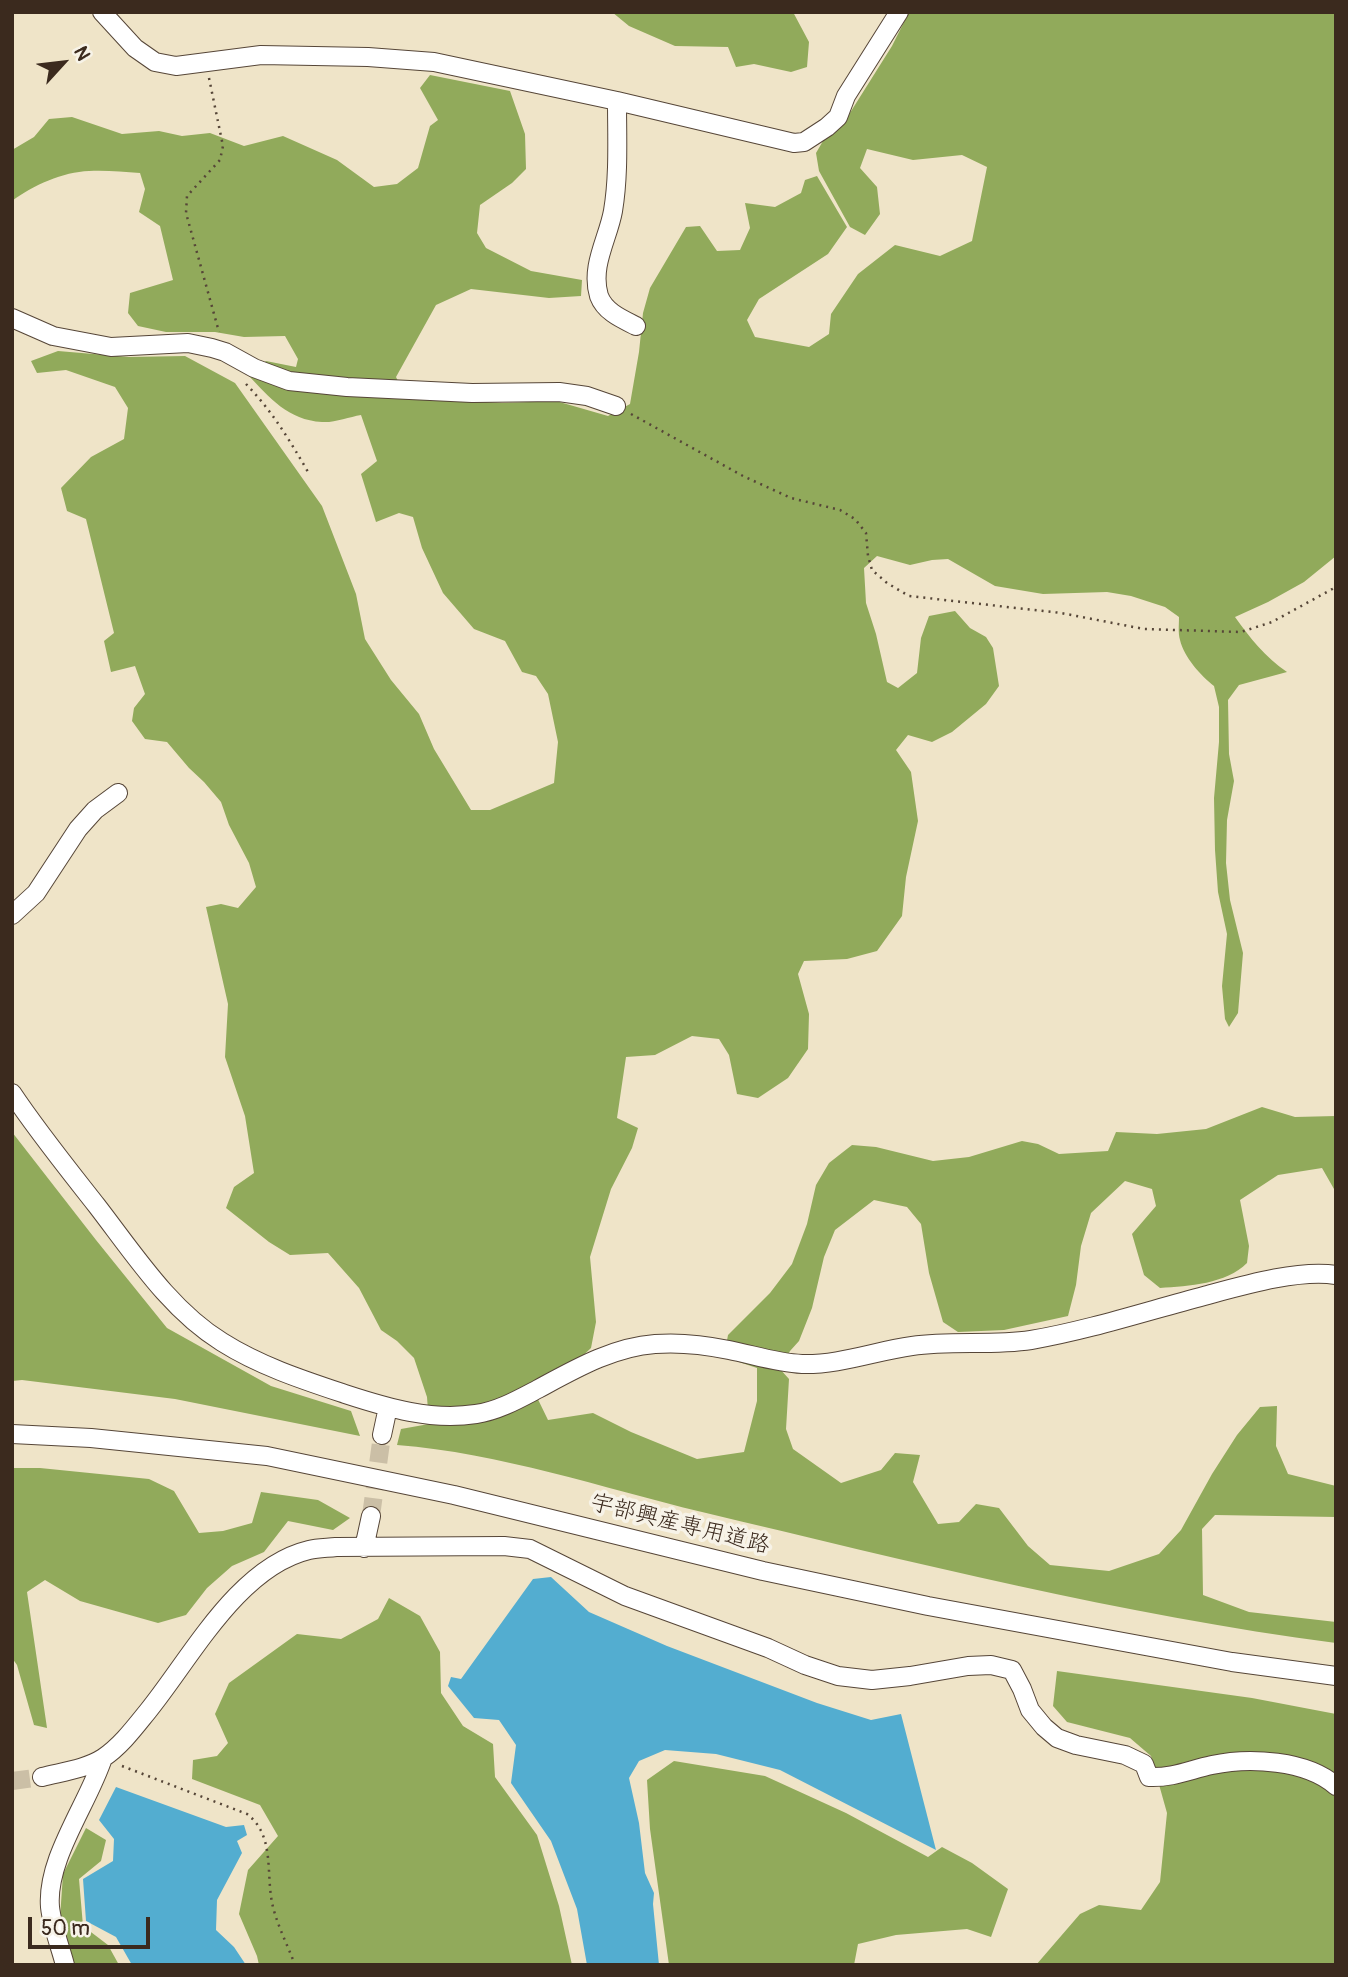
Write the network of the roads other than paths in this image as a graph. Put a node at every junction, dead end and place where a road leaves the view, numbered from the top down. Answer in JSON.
{"nodes":[{"id":1,"x":102,"y":12,"type":"edge"},
{"id":2,"x":899,"y":12,"type":"edge"},
{"id":3,"x":617,"y":101,"type":"junction"},
{"id":4,"x":12,"y":318,"type":"edge"},
{"id":5,"x":636,"y":326,"type":"dead end"},
{"id":6,"x":616,"y":406,"type":"road end"},
{"id":7,"x":118,"y":793,"type":"dead end"},
{"id":8,"x":12,"y":915,"type":"edge"},
{"id":9,"x":12,"y":1093,"type":"edge"},
{"id":10,"x":1336,"y":1275,"type":"edge"},
{"id":11,"x":388,"y":1408,"type":"junction"},
{"id":12,"x":12,"y":1434,"type":"edge"},
{"id":13,"x":382,"y":1435,"type":"tunnel mouth"},
{"id":14,"x":371,"y":1516,"type":"tunnel mouth"},
{"id":15,"x":363,"y":1548,"type":"junction"},
{"id":16,"x":1336,"y":1676,"type":"edge"},
{"id":17,"x":103,"y":1758,"type":"junction"},
{"id":18,"x":42,"y":1777,"type":"tunnel mouth"},
{"id":19,"x":1336,"y":1786,"type":"edge"},
{"id":20,"x":65,"y":1965,"type":"edge"}],
"edges":[{"from":1,"to":3,"type":"street"},
{"from":2,"to":3,"type":"street"},
{"from":3,"to":5,"type":"street"},
{"from":4,"to":6,"type":"street"},
{"from":7,"to":8,"type":"street"},
{"from":9,"to":11,"type":"street"},
{"from":10,"to":11,"type":"street"},
{"from":11,"to":13,"type":"street"},
{"from":12,"to":16,"type":"street","name":"宇部興産専用道路"},
{"from":14,"to":15,"type":"street"},
{"from":15,"to":17,"type":"street"},
{"from":15,"to":19,"type":"street"},
{"from":17,"to":18,"type":"street"},
{"from":17,"to":20,"type":"street"}]}
